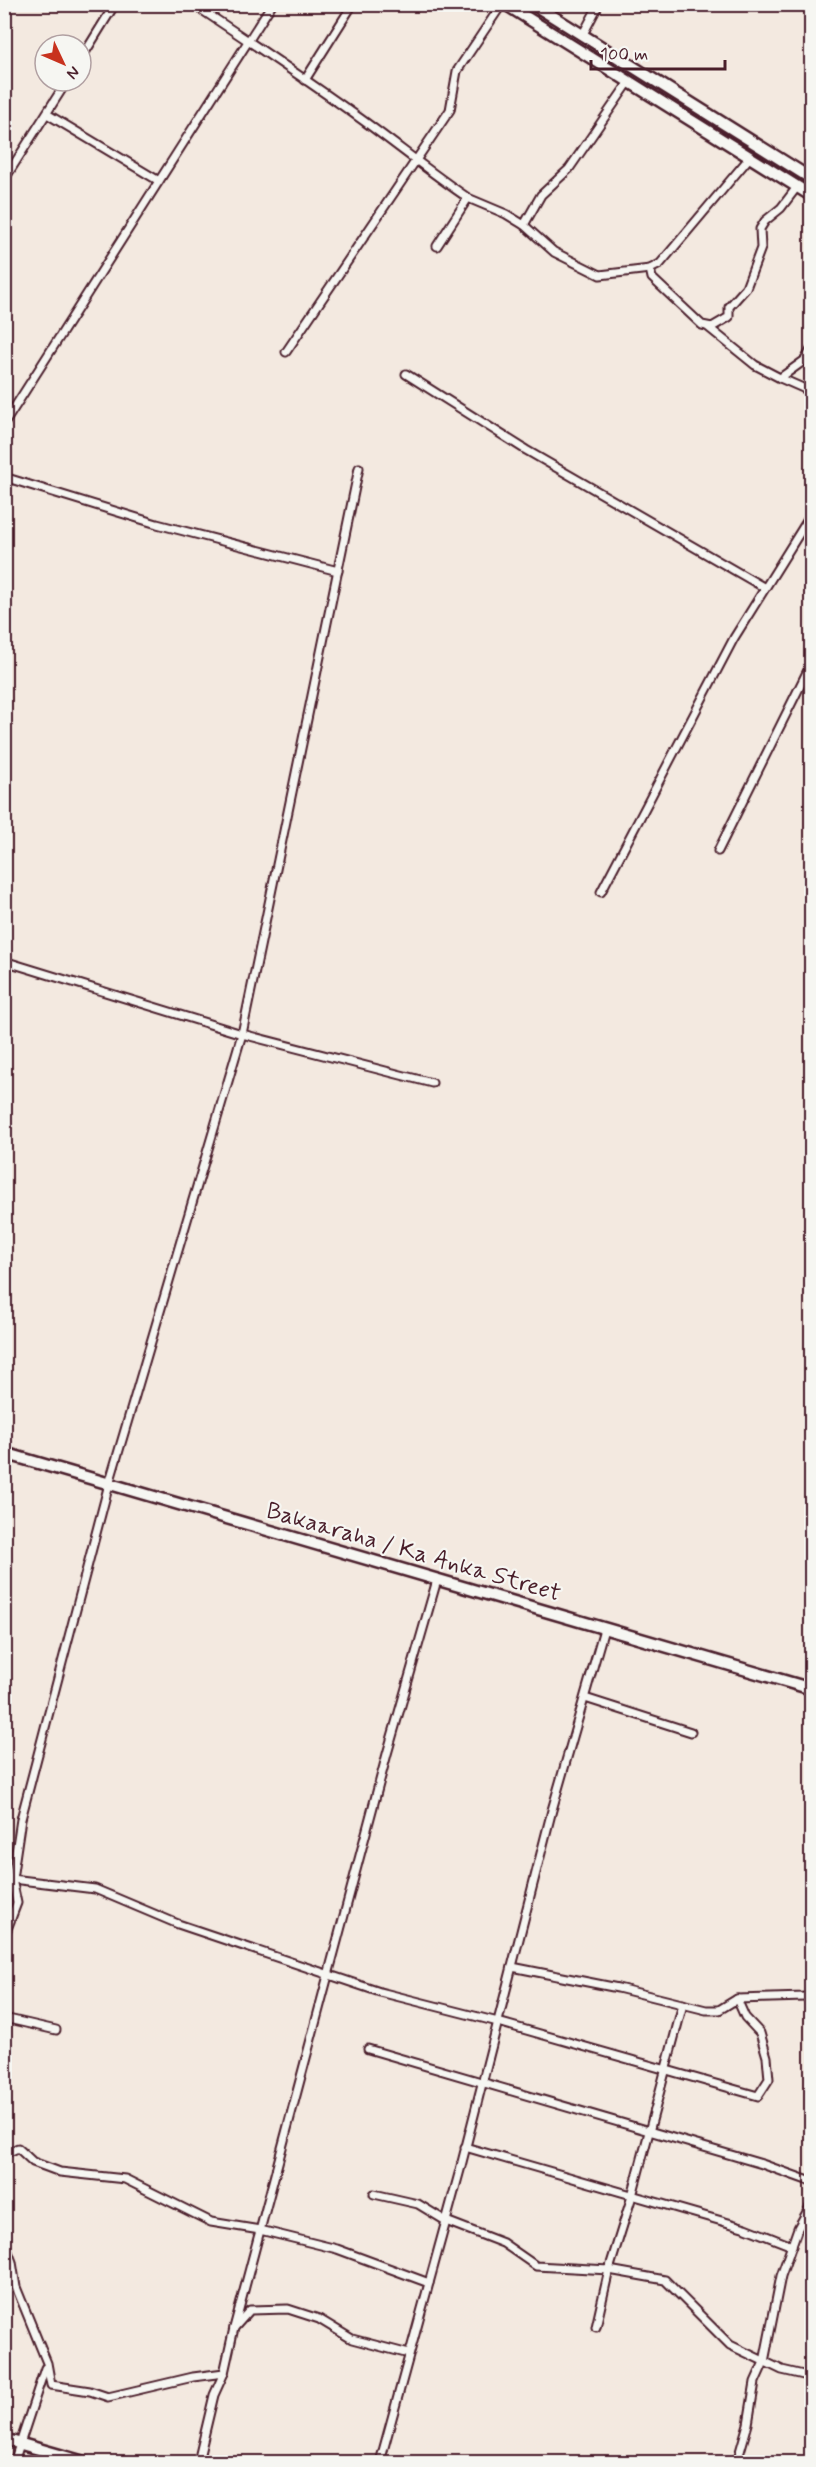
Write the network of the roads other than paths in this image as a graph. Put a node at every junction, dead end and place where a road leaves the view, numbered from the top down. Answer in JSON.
{"nodes":[{"id":1,"x":116,"y":4,"type":"edge"},
{"id":2,"x":272,"y":4,"type":"edge"},
{"id":3,"x":353,"y":4,"type":"edge"},
{"id":4,"x":503,"y":4,"type":"edge"},
{"id":5,"x":533,"y":4,"type":"edge"},
{"id":6,"x":599,"y":4,"type":"edge"},
{"id":7,"x":194,"y":5,"type":"edge"},
{"id":8,"x":582,"y":36,"type":"junction"},
{"id":9,"x":93,"y":40,"type":"edge"},
{"id":10,"x":248,"y":42,"type":"junction"},
{"id":11,"x":305,"y":80,"type":"junction"},
{"id":12,"x":629,"y":82,"type":"junction"},
{"id":13,"x":60,"y":93,"type":"edge"},
{"id":14,"x":47,"y":114,"type":"junction"},
{"id":15,"x":750,"y":157,"type":"junction"},
{"id":16,"x":418,"y":160,"type":"junction"},
{"id":17,"x":812,"y":179,"type":"edge"},
{"id":18,"x":4,"y":180,"type":"edge"},
{"id":19,"x":159,"y":181,"type":"junction"},
{"id":20,"x":797,"y":187,"type":"junction"},
{"id":21,"x":812,"y":196,"type":"edge"},
{"id":22,"x":468,"y":198,"type":"junction"},
{"id":23,"x":524,"y":225,"type":"junction"},
{"id":24,"x":437,"y":246,"type":"dead end"},
{"id":25,"x":650,"y":269,"type":"junction"},
{"id":26,"x":706,"y":326,"type":"junction"},
{"id":27,"x":812,"y":348,"type":"edge"},
{"id":28,"x":286,"y":352,"type":"dead end"},
{"id":29,"x":406,"y":374,"type":"dead end"},
{"id":30,"x":780,"y":378,"type":"junction"},
{"id":31,"x":812,"y":392,"type":"edge"},
{"id":32,"x":4,"y":424,"type":"edge"},
{"id":33,"x":359,"y":468,"type":"dead end"},
{"id":34,"x":4,"y":477,"type":"edge"},
{"id":35,"x":812,"y":513,"type":"edge"},
{"id":36,"x":338,"y":571,"type":"junction"},
{"id":37,"x":765,"y":588,"type":"junction"},
{"id":38,"x":812,"y":662,"type":"edge"},
{"id":39,"x":717,"y":851,"type":"dead end"},
{"id":40,"x":601,"y":892,"type":"dead end"},
{"id":41,"x":4,"y":962,"type":"edge"},
{"id":42,"x":242,"y":1034,"type":"junction"},
{"id":43,"x":432,"y":1083,"type":"dead end"},
{"id":44,"x":4,"y":1453,"type":"edge"},
{"id":45,"x":109,"y":1484,"type":"junction"},
{"id":46,"x":437,"y":1580,"type":"junction"},
{"id":47,"x":604,"y":1629,"type":"junction"},
{"id":48,"x":812,"y":1689,"type":"edge"},
{"id":49,"x":585,"y":1698,"type":"junction"},
{"id":50,"x":691,"y":1732,"type":"dead end"},
{"id":51,"x":12,"y":1879,"type":"junction"},
{"id":52,"x":4,"y":1937,"type":"edge"},
{"id":53,"x":512,"y":1966,"type":"junction"},
{"id":54,"x":329,"y":1973,"type":"junction"},
{"id":55,"x":812,"y":1995,"type":"edge"},
{"id":56,"x":737,"y":1999,"type":"junction"},
{"id":57,"x":683,"y":2004,"type":"junction"},
{"id":58,"x":4,"y":2018,"type":"edge"},
{"id":59,"x":498,"y":2022,"type":"junction"},
{"id":60,"x":56,"y":2030,"type":"dead end"},
{"id":61,"x":368,"y":2049,"type":"dead end"},
{"id":62,"x":667,"y":2069,"type":"junction"},
{"id":63,"x":482,"y":2083,"type":"junction"},
{"id":64,"x":650,"y":2132,"type":"junction"},
{"id":65,"x":465,"y":2147,"type":"junction"},
{"id":66,"x":4,"y":2154,"type":"edge"},
{"id":67,"x":812,"y":2182,"type":"edge"},
{"id":68,"x":374,"y":2194,"type":"dead end"},
{"id":69,"x":632,"y":2196,"type":"junction"},
{"id":70,"x":812,"y":2203,"type":"edge"},
{"id":71,"x":446,"y":2221,"type":"junction"},
{"id":72,"x":260,"y":2230,"type":"junction"},
{"id":73,"x":4,"y":2241,"type":"edge"},
{"id":74,"x":792,"y":2246,"type":"junction"},
{"id":75,"x":609,"y":2270,"type":"junction"},
{"id":76,"x":429,"y":2283,"type":"junction"},
{"id":77,"x":596,"y":2327,"type":"dead end"},
{"id":78,"x":234,"y":2328,"type":"junction"},
{"id":79,"x":409,"y":2354,"type":"junction"},
{"id":80,"x":764,"y":2362,"type":"junction"},
{"id":81,"x":47,"y":2363,"type":"junction"},
{"id":82,"x":224,"y":2373,"type":"junction"},
{"id":83,"x":812,"y":2377,"type":"edge"},
{"id":84,"x":4,"y":2439,"type":"edge"},
{"id":85,"x":20,"y":2444,"type":"junction"},
{"id":86,"x":14,"y":2463,"type":"edge"},
{"id":87,"x":84,"y":2463,"type":"edge"},
{"id":88,"x":198,"y":2463,"type":"edge"},
{"id":89,"x":380,"y":2463,"type":"edge"},
{"id":90,"x":737,"y":2463,"type":"edge"}],
"edges":[{"from":1,"to":9,"type":"street"},
{"from":2,"to":10,"type":"street"},
{"from":3,"to":11,"type":"street"},
{"from":4,"to":12,"type":"street"},
{"from":4,"to":16,"type":"street"},
{"from":5,"to":8,"type":"street"},
{"from":6,"to":8,"type":"street"},
{"from":7,"to":10,"type":"street"},
{"from":8,"to":17,"type":"street"},
{"from":10,"to":11,"type":"street"},
{"from":10,"to":19,"type":"street"},
{"from":11,"to":16,"type":"street"},
{"from":12,"to":15,"type":"street"},
{"from":12,"to":23,"type":"street"},
{"from":13,"to":14,"type":"street"},
{"from":14,"to":18,"type":"street"},
{"from":14,"to":19,"type":"street"},
{"from":15,"to":20,"type":"street"},
{"from":15,"to":25,"type":"street"},
{"from":16,"to":22,"type":"street"},
{"from":16,"to":28,"type":"street"},
{"from":19,"to":32,"type":"street"},
{"from":20,"to":21,"type":"street"},
{"from":20,"to":26,"type":"street"},
{"from":22,"to":23,"type":"street"},
{"from":22,"to":24,"type":"street"},
{"from":23,"to":25,"type":"street"},
{"from":25,"to":26,"type":"street"},
{"from":26,"to":30,"type":"street"},
{"from":27,"to":30,"type":"street"},
{"from":29,"to":37,"type":"street"},
{"from":30,"to":31,"type":"street"},
{"from":33,"to":36,"type":"street"},
{"from":34,"to":36,"type":"street"},
{"from":35,"to":37,"type":"street"},
{"from":36,"to":42,"type":"street"},
{"from":37,"to":40,"type":"street"},
{"from":38,"to":39,"type":"street"},
{"from":41,"to":42,"type":"street"},
{"from":42,"to":43,"type":"street"},
{"from":42,"to":45,"type":"street"},
{"from":44,"to":45,"type":"street","name":"Bakaaraha / Ka Anka Street"},
{"from":45,"to":46,"type":"street","name":"Bakaaraha / Ka Anka Street"},
{"from":45,"to":51,"type":"street"},
{"from":46,"to":47,"type":"street","name":"Bakaaraha / Ka Anka Street"},
{"from":46,"to":54,"type":"street"},
{"from":47,"to":48,"type":"street","name":"Bakaaraha / Ka Anka Street"},
{"from":47,"to":49,"type":"street"},
{"from":49,"to":50,"type":"street"},
{"from":49,"to":53,"type":"street"},
{"from":51,"to":52,"type":"street"},
{"from":51,"to":54,"type":"street"},
{"from":53,"to":57,"type":"street"},
{"from":53,"to":59,"type":"street"},
{"from":54,"to":59,"type":"street"},
{"from":54,"to":72,"type":"street"},
{"from":55,"to":56,"type":"street"},
{"from":56,"to":57,"type":"street"},
{"from":56,"to":62,"type":"street"},
{"from":57,"to":62,"type":"street"},
{"from":58,"to":60,"type":"street"},
{"from":59,"to":62,"type":"street"},
{"from":59,"to":63,"type":"street"},
{"from":61,"to":63,"type":"street"},
{"from":62,"to":64,"type":"street"},
{"from":63,"to":64,"type":"street"},
{"from":63,"to":65,"type":"street"},
{"from":64,"to":67,"type":"street"},
{"from":64,"to":69,"type":"street"},
{"from":65,"to":69,"type":"street"},
{"from":65,"to":71,"type":"street"},
{"from":66,"to":72,"type":"street"},
{"from":68,"to":71,"type":"street"},
{"from":69,"to":74,"type":"street"},
{"from":69,"to":75,"type":"street"},
{"from":70,"to":74,"type":"street"},
{"from":71,"to":75,"type":"street"},
{"from":71,"to":76,"type":"street"},
{"from":72,"to":76,"type":"street"},
{"from":72,"to":78,"type":"street"},
{"from":73,"to":81,"type":"street"},
{"from":74,"to":80,"type":"street"},
{"from":75,"to":77,"type":"street"},
{"from":75,"to":80,"type":"street"},
{"from":76,"to":79,"type":"street"},
{"from":78,"to":79,"type":"street"},
{"from":78,"to":82,"type":"street"},
{"from":79,"to":89,"type":"street"},
{"from":80,"to":83,"type":"street"},
{"from":80,"to":90,"type":"street"},
{"from":81,"to":82,"type":"street"},
{"from":81,"to":85,"type":"street"},
{"from":82,"to":88,"type":"street"},
{"from":84,"to":85,"type":"street"},
{"from":85,"to":86,"type":"street"},
{"from":85,"to":87,"type":"street"}]}
